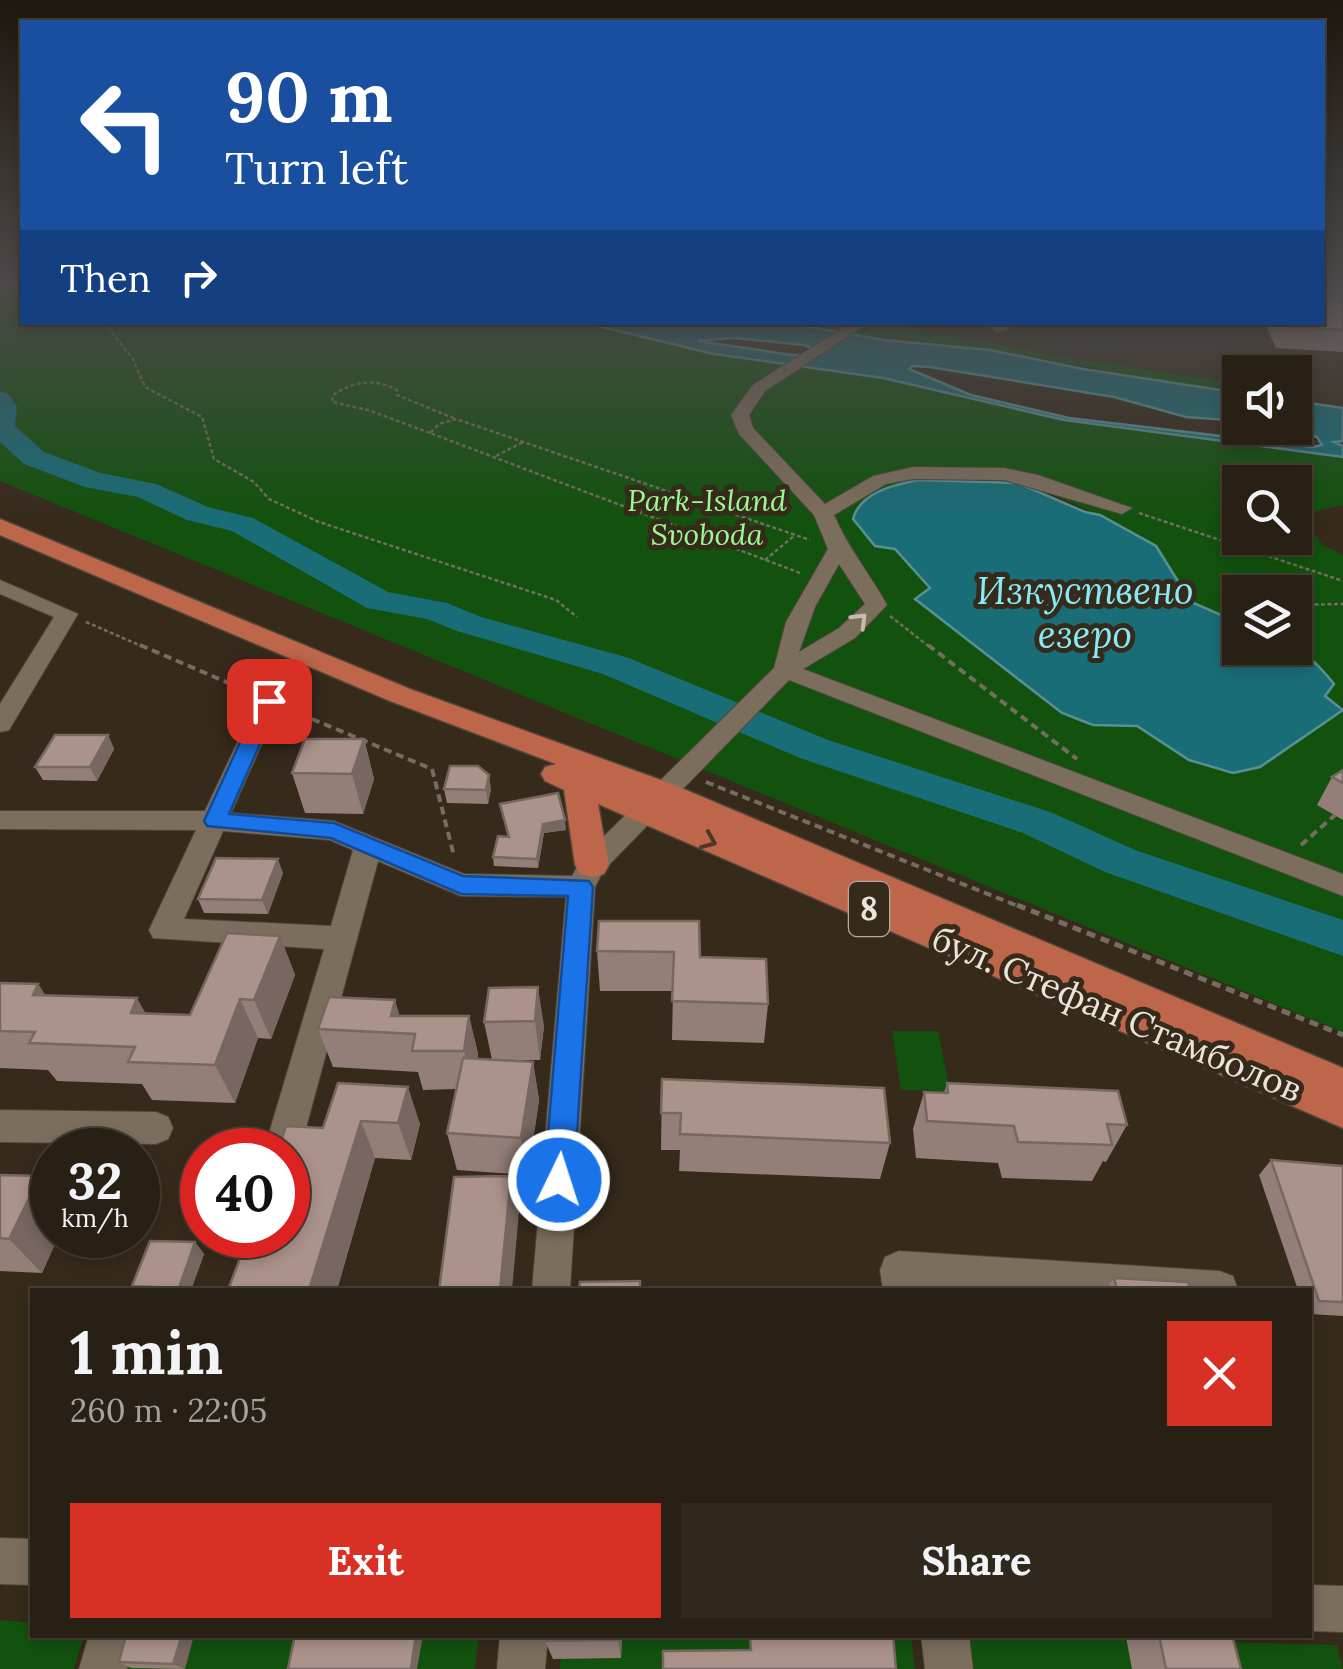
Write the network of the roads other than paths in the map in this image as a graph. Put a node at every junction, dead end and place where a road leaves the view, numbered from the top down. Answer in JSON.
{"nodes":[{"id":1,"x":799,"y":363,"type":"edge"},
{"id":2,"x":1122,"y":508,"type":"road end"},
{"id":3,"x":823,"y":513,"type":"junction"},
{"id":4,"x":0,"y":526,"type":"edge"},
{"id":5,"x":838,"y":549,"type":"junction"},
{"id":6,"x":0,"y":586,"type":"edge"},
{"id":7,"x":786,"y":670,"type":"junction"},
{"id":8,"x":400,"y":695,"type":"junction"},
{"id":9,"x":269,"y":701,"type":"road end"},
{"id":10,"x":0,"y":724,"type":"edge"},
{"id":11,"x":578,"y":784,"type":"junction"},
{"id":12,"x":662,"y":792,"type":"junction"},
{"id":13,"x":0,"y":820,"type":"edge"},
{"id":14,"x":215,"y":821,"type":"junction"},
{"id":15,"x":368,"y":848,"type":"junction"},
{"id":16,"x":586,"y":876,"type":"junction"},
{"id":17,"x":1343,"y":885,"type":"edge"},
{"id":18,"x":344,"y":938,"type":"junction"},
{"id":19,"x":1343,"y":1086,"type":"edge"},
{"id":20,"x":1343,"y":1110,"type":"edge"},
{"id":21,"x":0,"y":1126,"type":"edge"},
{"id":22,"x":156,"y":1128,"type":"dead end"},
{"id":23,"x":288,"y":1128,"type":"edge"},
{"id":24,"x":551,"y":1288,"type":"edge"},
{"id":25,"x":902,"y":1288,"type":"edge"},
{"id":26,"x":1188,"y":1288,"type":"edge"},
{"id":27,"x":0,"y":1561,"type":"edge"},
{"id":28,"x":30,"y":1562,"type":"edge"},
{"id":29,"x":1312,"y":1608,"type":"edge"},
{"id":30,"x":1343,"y":1609,"type":"edge"},
{"id":31,"x":112,"y":1638,"type":"edge"},
{"id":32,"x":524,"y":1638,"type":"edge"},
{"id":33,"x":945,"y":1638,"type":"edge"},
{"id":34,"x":103,"y":1669,"type":"edge"},
{"id":35,"x":521,"y":1669,"type":"edge"},
{"id":36,"x":949,"y":1669,"type":"edge"}],
"edges":[{"from":1,"to":3,"type":"street"},
{"from":2,"to":3,"type":"street"},
{"from":3,"to":5,"type":"street"},
{"from":4,"to":8,"type":"main road","name":"бул. Стефан Стамболов","number":"8"},
{"from":5,"to":7,"type":"street"},
{"from":7,"to":5,"type":"street","one_way":true},
{"from":6,"to":10,"type":"street"},
{"from":7,"to":12,"type":"street"},
{"from":7,"to":17,"type":"street"},
{"from":8,"to":11,"type":"main road","name":"бул. Стефан Стамболов","number":"8"},
{"from":8,"to":12,"type":"main road","name":"бул. Стефан Стамболов","number":"8"},
{"from":9,"to":14,"type":"street"},
{"from":11,"to":12,"type":"main road","name":"бул. Стефан Стамболов","number":"8"},
{"from":11,"to":16,"type":"main road"},
{"from":12,"to":16,"type":"street"},
{"from":12,"to":19,"type":"main road","name":"бул. Стефан Стамболов","number":"8"},
{"from":12,"to":20,"type":"main road","name":"бул. Стефан Стамболов","number":"8","one_way":true},
{"from":13,"to":14,"type":"street"},
{"from":14,"to":15,"type":"street"},
{"from":14,"to":18,"type":"street"},
{"from":15,"to":16,"type":"street"},
{"from":15,"to":18,"type":"street"},
{"from":16,"to":24,"type":"street"},
{"from":18,"to":23,"type":"street"},
{"from":21,"to":22,"type":"street"},
{"from":25,"to":26,"type":"street"},
{"from":27,"to":28,"type":"street"},
{"from":29,"to":30,"type":"street"},
{"from":31,"to":34,"type":"street"},
{"from":32,"to":35,"type":"street"},
{"from":33,"to":36,"type":"street"}]}
